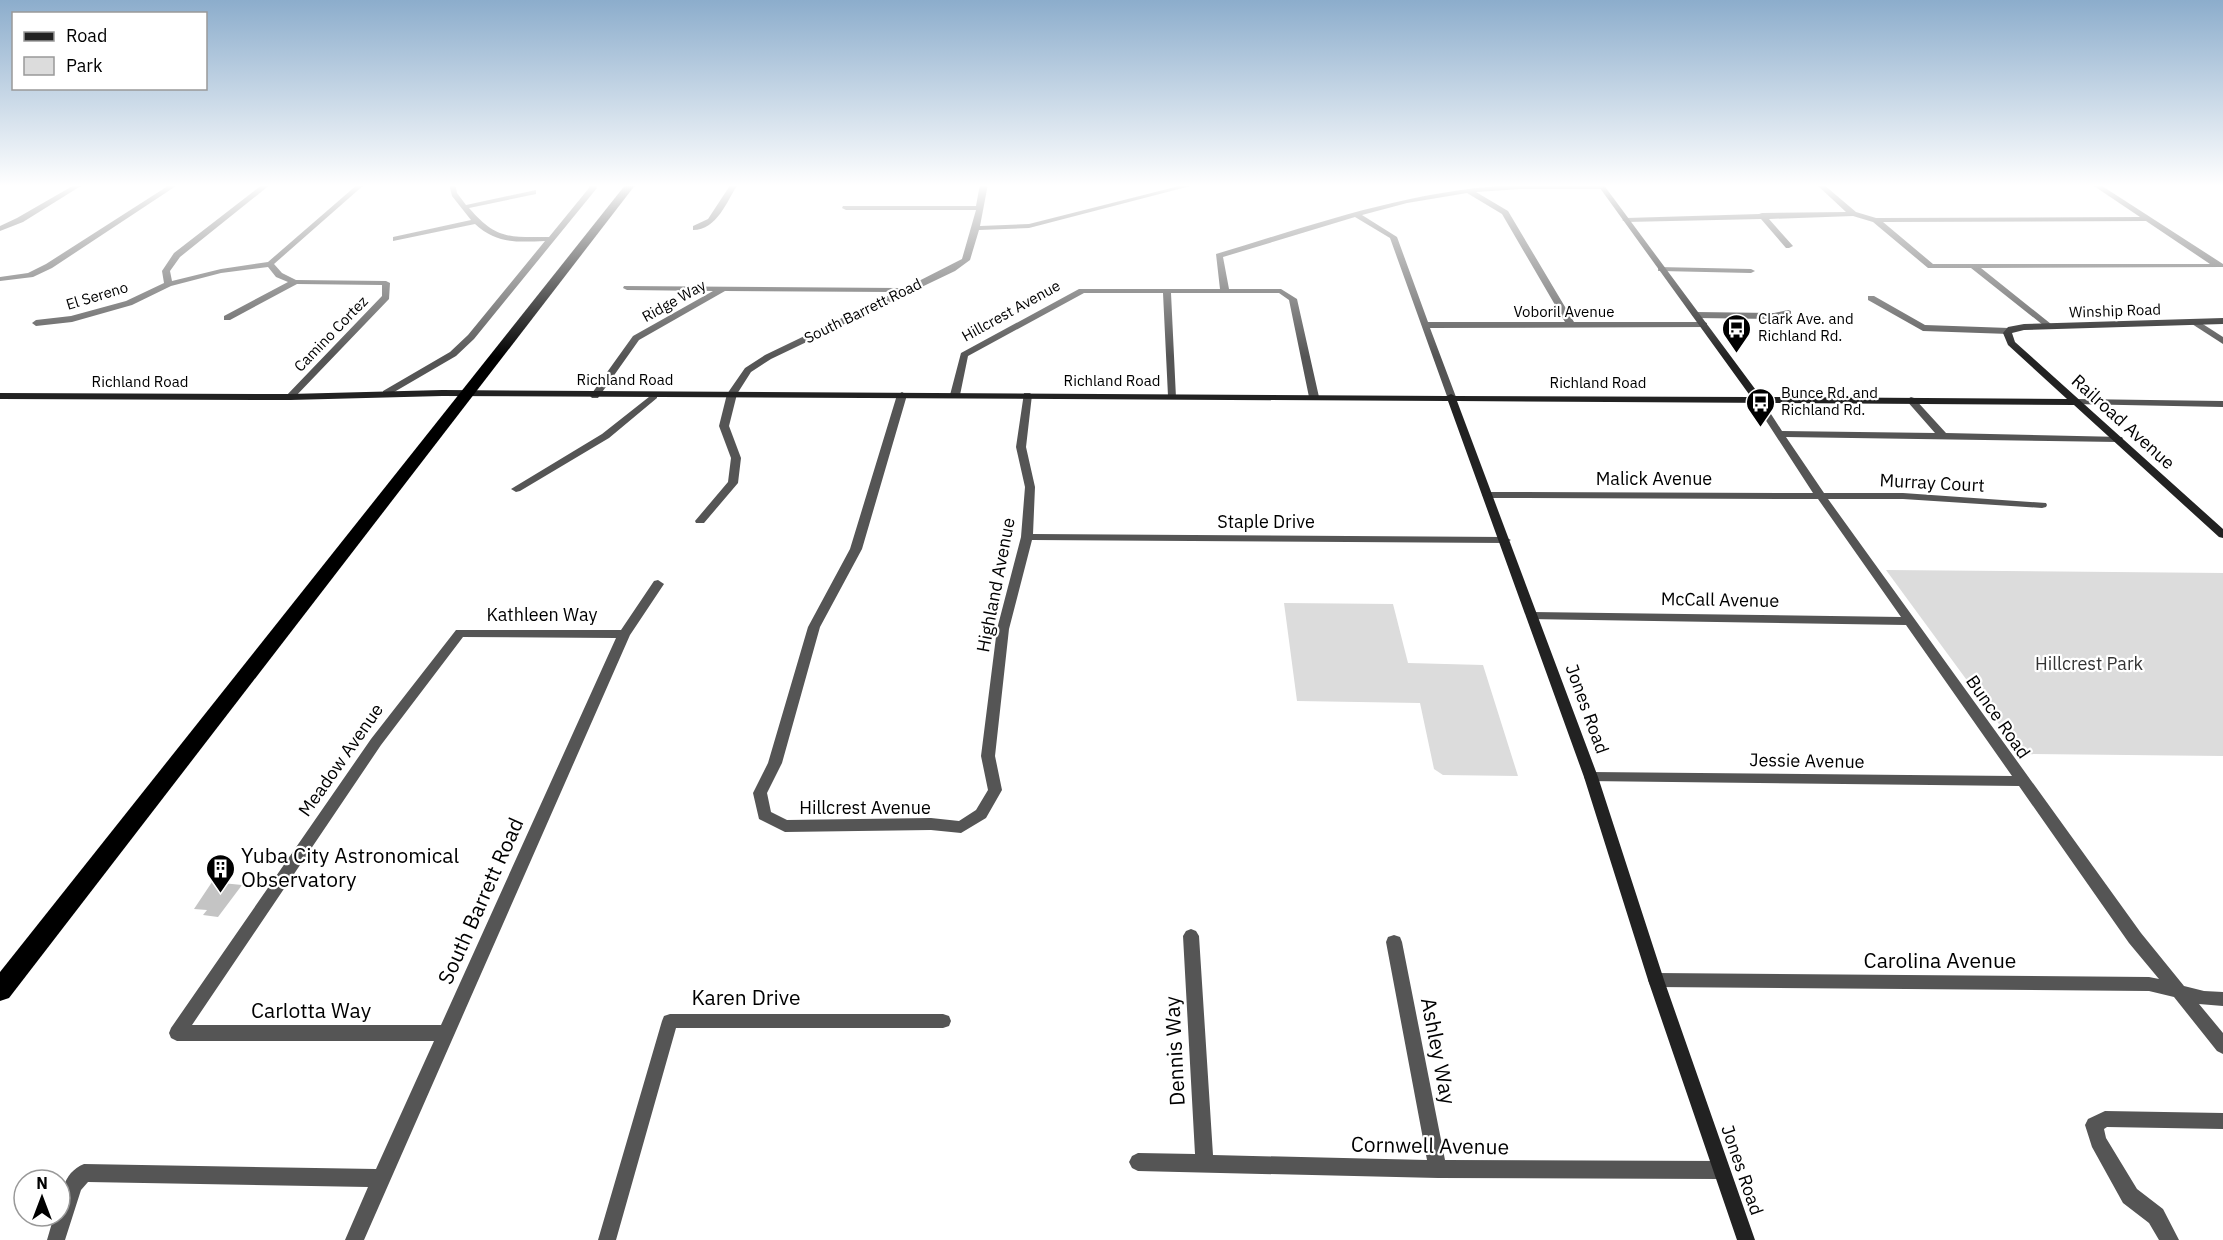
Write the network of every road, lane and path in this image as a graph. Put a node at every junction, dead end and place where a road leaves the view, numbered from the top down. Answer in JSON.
{"nodes":[{"id":1,"x":86,"y":242,"type":"edge"},
{"id":2,"x":193,"y":242,"type":"edge"},
{"id":3,"x":295,"y":242,"type":"edge"},
{"id":4,"x":549,"y":242,"type":"edge"},
{"id":5,"x":586,"y":242,"type":"edge"},
{"id":6,"x":972,"y":242,"type":"edge"},
{"id":7,"x":1265,"y":242,"type":"edge"},
{"id":8,"x":1395,"y":242,"type":"edge"},
{"id":9,"x":1522,"y":242,"type":"edge"},
{"id":10,"x":1642,"y":242,"type":"edge"},
{"id":11,"x":1785,"y":242,"type":"edge"},
{"id":12,"x":1902,"y":242,"type":"edge"},
{"id":13,"x":2184,"y":242,"type":"edge"},
{"id":14,"x":1789,"y":246,"type":"dead end"},
{"id":15,"x":270,"y":264,"type":"junction"},
{"id":16,"x":1973,"y":266,"type":"junction"},
{"id":17,"x":2222,"y":267,"type":"edge"},
{"id":18,"x":1661,"y":269,"type":"junction"},
{"id":19,"x":1751,"y":271,"type":"dead end"},
{"id":20,"x":0,"y":279,"type":"edge"},
{"id":21,"x":295,"y":282,"type":"junction"},
{"id":22,"x":168,"y":284,"type":"junction"},
{"id":23,"x":627,"y":288,"type":"dead end"},
{"id":24,"x":724,"y":289,"type":"junction"},
{"id":25,"x":903,"y":290,"type":"junction"},
{"id":26,"x":1167,"y":291,"type":"junction"},
{"id":27,"x":1225,"y":291,"type":"junction"},
{"id":28,"x":1871,"y":298,"type":"dead end"},
{"id":29,"x":1788,"y":313,"type":"dead end"},
{"id":30,"x":1696,"y":315,"type":"junction"},
{"id":31,"x":227,"y":318,"type":"dead end"},
{"id":32,"x":2223,"y":321,"type":"edge"},
{"id":33,"x":2195,"y":322,"type":"junction"},
{"id":34,"x":36,"y":323,"type":"dead end"},
{"id":35,"x":1425,"y":325,"type":"junction"},
{"id":36,"x":1704,"y":325,"type":"junction"},
{"id":37,"x":1571,"y":326,"type":"junction"},
{"id":38,"x":2048,"y":326,"type":"junction"},
{"id":39,"x":2009,"y":331,"type":"junction"},
{"id":40,"x":2223,"y":341,"type":"edge"},
{"id":41,"x":386,"y":393,"type":"junction"},
{"id":42,"x":468,"y":394,"type":"junction"},
{"id":43,"x":732,"y":394,"type":"junction"},
{"id":44,"x":902,"y":395,"type":"junction"},
{"id":45,"x":955,"y":395,"type":"junction"},
{"id":46,"x":1027,"y":395,"type":"junction"},
{"id":47,"x":0,"y":396,"type":"edge"},
{"id":48,"x":595,"y":396,"type":"junction"},
{"id":49,"x":654,"y":396,"type":"junction"},
{"id":50,"x":1173,"y":396,"type":"junction"},
{"id":51,"x":290,"y":397,"type":"junction"},
{"id":52,"x":1314,"y":397,"type":"junction"},
{"id":53,"x":1451,"y":397,"type":"junction"},
{"id":54,"x":1757,"y":399,"type":"junction"},
{"id":55,"x":1911,"y":400,"type":"junction"},
{"id":56,"x":2077,"y":402,"type":"junction"},
{"id":57,"x":2223,"y":404,"type":"edge"},
{"id":58,"x":1779,"y":434,"type":"junction"},
{"id":59,"x":1943,"y":436,"type":"junction"},
{"id":60,"x":2118,"y":439,"type":"junction"},
{"id":61,"x":516,"y":489,"type":"dead end"},
{"id":62,"x":1487,"y":495,"type":"junction"},
{"id":63,"x":1820,"y":496,"type":"junction"},
{"id":64,"x":2042,"y":505,"type":"dead end"},
{"id":65,"x":700,"y":521,"type":"dead end"},
{"id":66,"x":2223,"y":535,"type":"edge"},
{"id":67,"x":1028,"y":537,"type":"junction"},
{"id":68,"x":1505,"y":540,"type":"junction"},
{"id":69,"x":658,"y":584,"type":"dead end"},
{"id":70,"x":1532,"y":616,"type":"junction"},
{"id":71,"x":1908,"y":621,"type":"junction"},
{"id":72,"x":460,"y":633,"type":"joint"},
{"id":73,"x":624,"y":634,"type":"junction"},
{"id":74,"x":1591,"y":777,"type":"junction"},
{"id":75,"x":2022,"y":781,"type":"junction"},
{"id":76,"x":981,"y":814,"type":"joint"},
{"id":77,"x":1191,"y":936,"type":"dead end"},
{"id":78,"x":1395,"y":942,"type":"dead end"},
{"id":79,"x":1656,"y":980,"type":"junction"},
{"id":80,"x":0,"y":990,"type":"edge"},
{"id":81,"x":2180,"y":992,"type":"junction"},
{"id":82,"x":2223,"y":999,"type":"edge"},
{"id":83,"x":943,"y":1021,"type":"dead end"},
{"id":84,"x":177,"y":1033,"type":"joint"},
{"id":85,"x":445,"y":1033,"type":"junction"},
{"id":86,"x":2223,"y":1046,"type":"edge"},
{"id":87,"x":2223,"y":1121,"type":"edge"},
{"id":88,"x":1138,"y":1162,"type":"dead end"},
{"id":89,"x":1203,"y":1163,"type":"junction"},
{"id":90,"x":1438,"y":1169,"type":"junction"},
{"id":91,"x":1721,"y":1170,"type":"junction"},
{"id":92,"x":381,"y":1178,"type":"junction"},
{"id":93,"x":56,"y":1240,"type":"edge"},
{"id":94,"x":354,"y":1240,"type":"edge"},
{"id":95,"x":607,"y":1240,"type":"edge"},
{"id":96,"x":1746,"y":1240,"type":"edge"},
{"id":97,"x":2170,"y":1240,"type":"edge"}],
"edges":[{"from":1,"to":20,"type":"street"},
{"from":2,"to":22,"type":"street"},
{"from":3,"to":15,"type":"street"},
{"from":4,"to":41,"type":"street"},
{"from":5,"to":42,"type":"highway"},
{"from":6,"to":25,"type":"street","name":"South Barrett Road"},
{"from":7,"to":27,"type":"street"},
{"from":8,"to":35,"type":"street","name":"Jones Road"},
{"from":9,"to":37,"type":"street"},
{"from":10,"to":18,"type":"street"},
{"from":11,"to":14,"type":"street"},
{"from":12,"to":16,"type":"street"},
{"from":13,"to":17,"type":"street"},
{"from":15,"to":21,"type":"street"},
{"from":15,"to":22,"type":"street","name":"El Sereno"},
{"from":16,"to":17,"type":"street"},
{"from":16,"to":38,"type":"street"},
{"from":18,"to":19,"type":"street"},
{"from":18,"to":30,"type":"street"},
{"from":21,"to":31,"type":"street"},
{"from":21,"to":51,"type":"street","name":"Camino Cortez"},
{"from":22,"to":34,"type":"street","name":"El Sereno"},
{"from":23,"to":24,"type":"street"},
{"from":24,"to":25,"type":"street"},
{"from":24,"to":48,"type":"street","name":"Ridge Way"},
{"from":25,"to":43,"type":"street","name":"South Barrett Road"},
{"from":26,"to":27,"type":"street","name":"Hillcrest Avenue"},
{"from":26,"to":45,"type":"street","name":"Hillcrest Avenue"},
{"from":26,"to":50,"type":"street"},
{"from":27,"to":52,"type":"street","name":"Hillcrest Avenue"},
{"from":28,"to":39,"type":"street"},
{"from":29,"to":30,"type":"street"},
{"from":30,"to":36,"type":"street"},
{"from":32,"to":33,"type":"street","name":"Winship Road"},
{"from":33,"to":38,"type":"street","name":"Winship Road"},
{"from":33,"to":40,"type":"street"},
{"from":35,"to":37,"type":"street","name":"Voboril Avenue"},
{"from":35,"to":53,"type":"street","name":"Jones Road"},
{"from":36,"to":37,"type":"street","name":"Voboril Avenue"},
{"from":36,"to":54,"type":"street"},
{"from":38,"to":39,"type":"street","name":"Winship Road"},
{"from":39,"to":56,"type":"street","name":"Railroad Avenue"},
{"from":41,"to":42,"type":"street","name":"Richland Road"},
{"from":41,"to":51,"type":"street","name":"Richland Road"},
{"from":42,"to":48,"type":"street","name":"Richland Road"},
{"from":42,"to":80,"type":"highway"},
{"from":43,"to":44,"type":"street","name":"Richland Road"},
{"from":43,"to":49,"type":"street","name":"Richland Road"},
{"from":43,"to":65,"type":"street"},
{"from":44,"to":45,"type":"street","name":"Richland Road"},
{"from":44,"to":76,"type":"street","name":"Hillcrest Avenue"},
{"from":45,"to":46,"type":"street","name":"Richland Road"},
{"from":46,"to":50,"type":"street","name":"Richland Road"},
{"from":46,"to":67,"type":"street","name":"Highland Avenue"},
{"from":47,"to":51,"type":"street","name":"Richland Road"},
{"from":48,"to":49,"type":"street","name":"Richland Road"},
{"from":49,"to":61,"type":"street"},
{"from":50,"to":52,"type":"street","name":"Richland Road"},
{"from":52,"to":53,"type":"street","name":"Richland Road"},
{"from":53,"to":54,"type":"street","name":"Richland Road"},
{"from":53,"to":62,"type":"street","name":"Jones Road"},
{"from":54,"to":55,"type":"street","name":"Richland Road"},
{"from":54,"to":58,"type":"street","name":"Bunce Road"},
{"from":55,"to":56,"type":"street","name":"Richland Road"},
{"from":55,"to":59,"type":"street"},
{"from":56,"to":57,"type":"street","name":"Richland Road"},
{"from":56,"to":60,"type":"street","name":"Railroad Avenue"},
{"from":58,"to":59,"type":"street"},
{"from":58,"to":63,"type":"street","name":"Bunce Road"},
{"from":59,"to":60,"type":"street"},
{"from":60,"to":66,"type":"street","name":"Railroad Avenue"},
{"from":62,"to":63,"type":"street","name":"Malick Avenue"},
{"from":62,"to":68,"type":"street","name":"Jones Road"},
{"from":63,"to":64,"type":"street","name":"Murray Court"},
{"from":63,"to":71,"type":"street","name":"Bunce Road"},
{"from":67,"to":68,"type":"street","name":"Staple Drive"},
{"from":67,"to":76,"type":"street","name":"Highland Avenue"},
{"from":68,"to":70,"type":"street","name":"Jones Road"},
{"from":69,"to":73,"type":"street","name":"South Barrett Road"},
{"from":70,"to":71,"type":"street","name":"McCall Avenue"},
{"from":70,"to":74,"type":"street","name":"Jones Road"},
{"from":71,"to":75,"type":"street","name":"Bunce Road"},
{"from":72,"to":73,"type":"street","name":"Kathleen Way"},
{"from":72,"to":84,"type":"street","name":"Meadow Avenue"},
{"from":73,"to":85,"type":"street","name":"South Barrett Road"},
{"from":74,"to":75,"type":"street","name":"Jessie Avenue"},
{"from":74,"to":79,"type":"street","name":"Jones Road"},
{"from":75,"to":81,"type":"street","name":"Bunce Road"},
{"from":77,"to":89,"type":"street","name":"Dennis Way"},
{"from":78,"to":90,"type":"street","name":"Ashley Way"},
{"from":79,"to":81,"type":"street","name":"Carolina Avenue"},
{"from":79,"to":91,"type":"street","name":"Jones Road"},
{"from":81,"to":82,"type":"street","name":"Carolina Avenue"},
{"from":81,"to":86,"type":"street","name":"Bunce Road"},
{"from":83,"to":95,"type":"street","name":"Karen Drive"},
{"from":84,"to":85,"type":"street","name":"Carlotta Way"},
{"from":85,"to":92,"type":"street","name":"South Barrett Road"},
{"from":87,"to":97,"type":"street"},
{"from":88,"to":89,"type":"street","name":"Cornwell Avenue"},
{"from":89,"to":90,"type":"street","name":"Cornwell Avenue"},
{"from":90,"to":91,"type":"street","name":"Cornwell Avenue"},
{"from":91,"to":96,"type":"street","name":"Jones Road"},
{"from":92,"to":93,"type":"street"},
{"from":92,"to":94,"type":"street","name":"South Barrett Road"}]}
